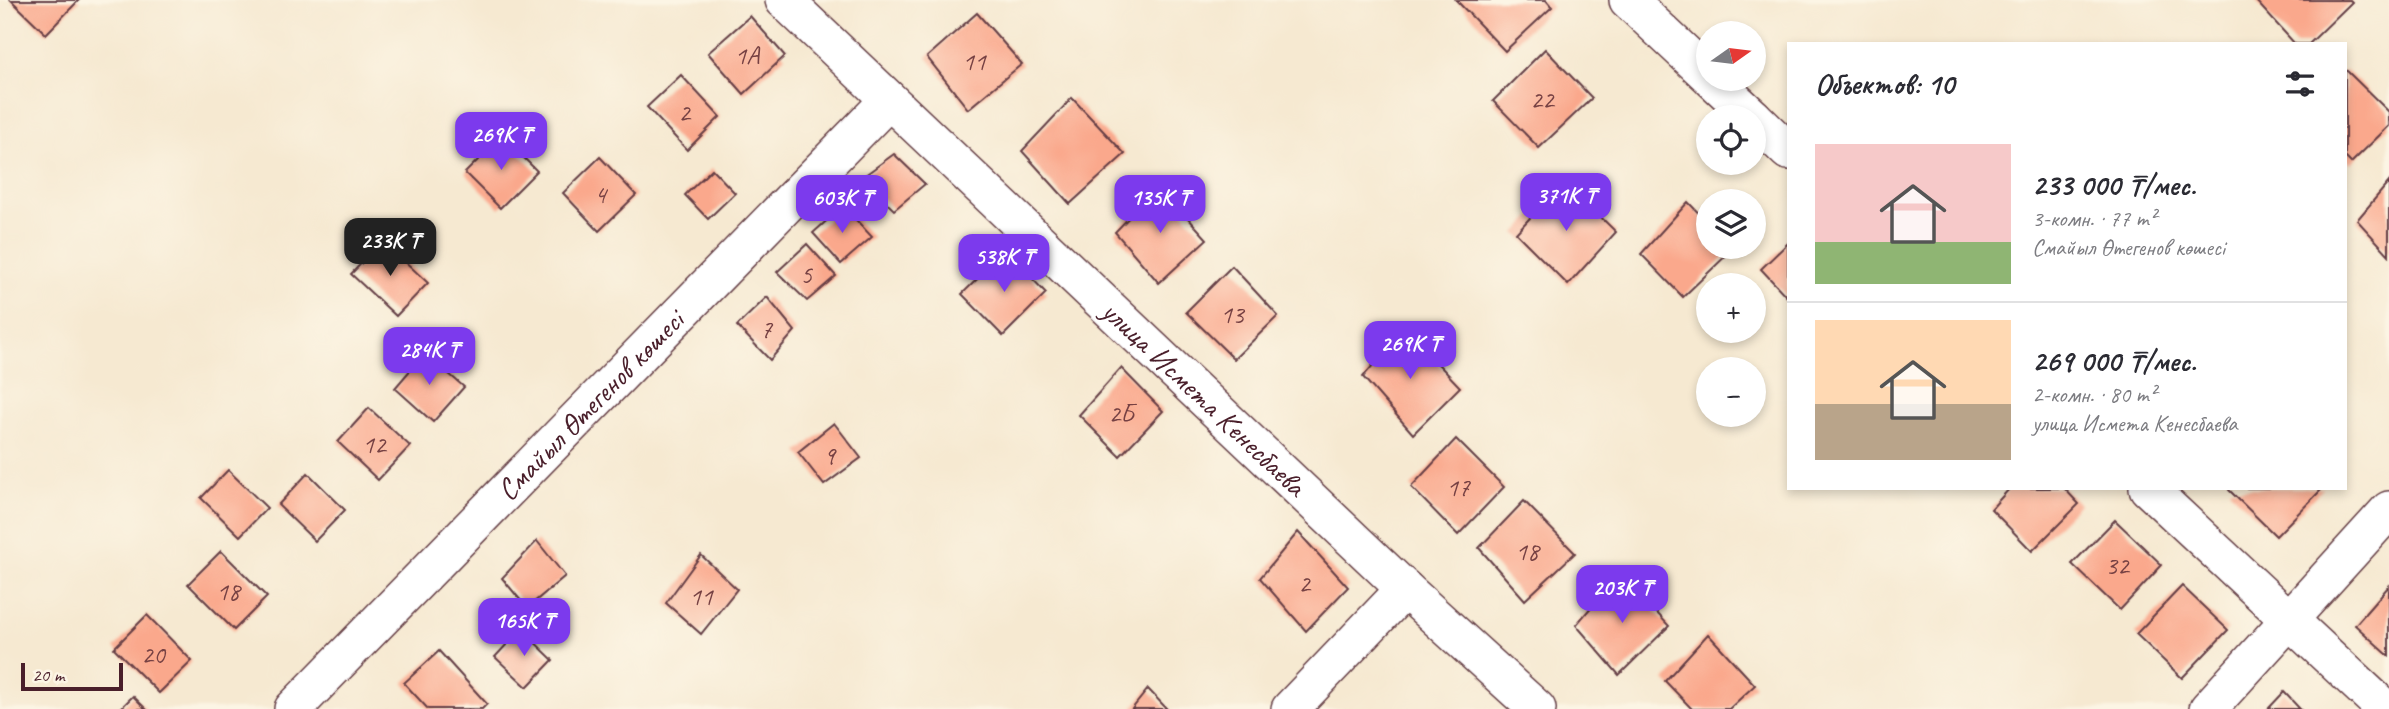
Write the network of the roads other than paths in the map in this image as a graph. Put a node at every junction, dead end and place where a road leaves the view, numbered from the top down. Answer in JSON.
{"nodes":[{"id":1,"x":784,"y":0,"type":"edge"},
{"id":2,"x":1628,"y":0,"type":"edge"},
{"id":3,"x":1696,"y":64,"type":"edge"},
{"id":4,"x":1725,"y":91,"type":"edge"},
{"id":5,"x":888,"y":100,"type":"junction"},
{"id":6,"x":1739,"y":105,"type":"edge"},
{"id":7,"x":1766,"y":130,"type":"edge"},
{"id":8,"x":1787,"y":150,"type":"edge"},
{"id":9,"x":2150,"y":490,"type":"edge"},
{"id":10,"x":2389,"y":510,"type":"edge"},
{"id":11,"x":1405,"y":589,"type":"junction"},
{"id":12,"x":2288,"y":620,"type":"junction"},
{"id":13,"x":293,"y":709,"type":"edge"},
{"id":14,"x":1290,"y":709,"type":"edge"},
{"id":15,"x":1537,"y":709,"type":"edge"},
{"id":16,"x":2208,"y":709,"type":"edge"},
{"id":17,"x":2385,"y":709,"type":"edge"}],
"edges":[{"from":1,"to":5,"type":"street","name":"улица Исмета Кенесбаева"},
{"from":2,"to":3,"type":"street"},
{"from":4,"to":6,"type":"street"},
{"from":5,"to":11,"type":"street","name":"улица Исмета Кенесбаева"},
{"from":5,"to":13,"type":"street","name":"Смайыл Өтегенов көшесі"},
{"from":7,"to":8,"type":"street"},
{"from":9,"to":12,"type":"street"},
{"from":10,"to":12,"type":"street"},
{"from":11,"to":14,"type":"street"},
{"from":11,"to":15,"type":"street","name":"улица Исмета Кенесбаева"},
{"from":12,"to":16,"type":"street"},
{"from":12,"to":17,"type":"street"}]}
